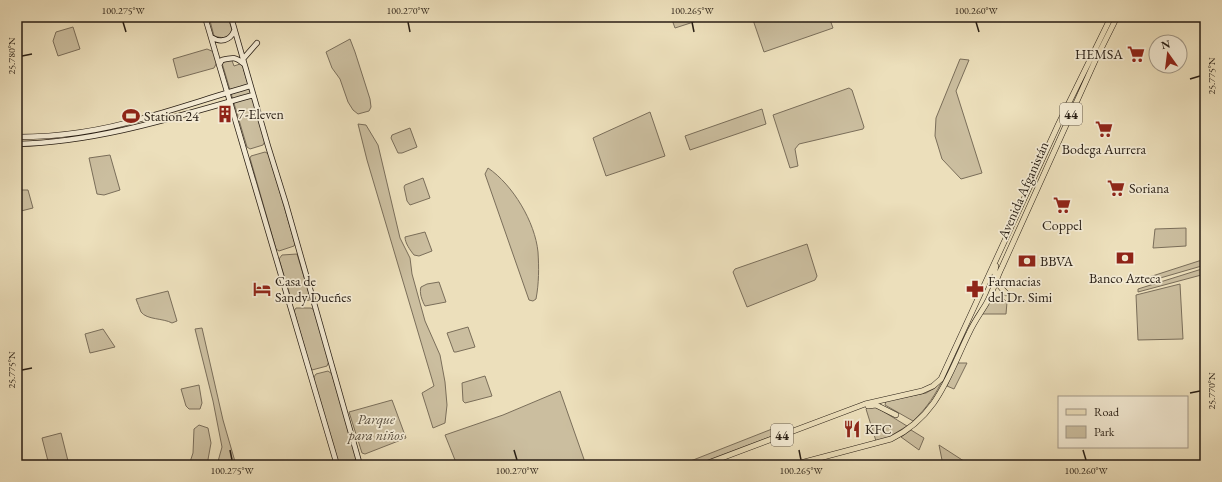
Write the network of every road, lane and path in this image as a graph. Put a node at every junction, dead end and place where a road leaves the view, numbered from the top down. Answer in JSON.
{"nodes":[{"id":1,"x":205,"y":17,"type":"edge"},
{"id":2,"x":231,"y":17,"type":"edge"},
{"id":3,"x":1111,"y":17,"type":"edge"},
{"id":4,"x":1117,"y":17,"type":"edge"},
{"id":5,"x":235,"y":30,"type":"junction"},
{"id":6,"x":211,"y":37,"type":"junction"},
{"id":7,"x":256,"y":42,"type":"dead end"},
{"id":8,"x":243,"y":62,"type":"junction"},
{"id":9,"x":219,"y":65,"type":"junction"},
{"id":10,"x":250,"y":86,"type":"junction"},
{"id":11,"x":228,"y":92,"type":"junction"},
{"id":12,"x":253,"y":95,"type":"junction"},
{"id":13,"x":230,"y":102,"type":"junction"},
{"id":14,"x":17,"y":137,"type":"edge"},
{"id":15,"x":37,"y":137,"type":"junction"},
{"id":16,"x":17,"y":144,"type":"edge"},
{"id":17,"x":25,"y":144,"type":"junction"},
{"id":18,"x":1023,"y":202,"type":"junction"},
{"id":19,"x":1021,"y":224,"type":"junction"},
{"id":20,"x":1000,"y":251,"type":"junction"},
{"id":21,"x":996,"y":283,"type":"junction"},
{"id":22,"x":982,"y":292,"type":"junction"},
{"id":23,"x":1006,"y":293,"type":"dead end"},
{"id":24,"x":948,"y":370,"type":"junction"},
{"id":25,"x":842,"y":412,"type":"junction"},
{"id":26,"x":896,"y":415,"type":"dead end"},
{"id":27,"x":713,"y":463,"type":"edge"},
{"id":28,"x":337,"y":465,"type":"edge"},
{"id":29,"x":360,"y":465,"type":"edge"},
{"id":30,"x":704,"y":465,"type":"edge"},
{"id":31,"x":793,"y":465,"type":"edge"}],
"edges":[{"from":1,"to":6,"type":"main road"},
{"from":2,"to":5,"type":"main road"},
{"from":3,"to":18,"type":"main road","name":"Avenida Afganistán","number":"44"},
{"from":4,"to":19,"type":"main road","name":"Avenida Afganistán","number":"44"},
{"from":5,"to":6,"type":"main road"},
{"from":5,"to":8,"type":"main road"},
{"from":6,"to":9,"type":"main road"},
{"from":7,"to":8,"type":"main road"},
{"from":8,"to":9,"type":"main road"},
{"from":8,"to":10,"type":"main road"},
{"from":9,"to":11,"type":"main road"},
{"from":10,"to":11,"type":"main road"},
{"from":10,"to":12,"type":"main road"},
{"from":11,"to":13,"type":"main road"},
{"from":11,"to":15,"type":"main road"},
{"from":12,"to":13,"type":"main road"},
{"from":12,"to":29,"type":"main road"},
{"from":13,"to":17,"type":"main road"},
{"from":13,"to":28,"type":"main road"},
{"from":14,"to":15,"type":"main road"},
{"from":15,"to":17,"type":"main road"},
{"from":16,"to":17,"type":"main road"},
{"from":18,"to":19,"type":"main road"},
{"from":18,"to":20,"type":"main road","name":"Avenida Afganistán","number":"44"},
{"from":19,"to":21,"type":"main road","name":"Avenida Afganistán","number":"44"},
{"from":20,"to":21,"type":"main road"},
{"from":20,"to":22,"type":"main road","name":"Avenida Afganistán","number":"44"},
{"from":21,"to":22,"type":"main road"},
{"from":21,"to":23,"type":"main road"},
{"from":21,"to":24,"type":"main road","name":"Avenida Afganistán","number":"44"},
{"from":22,"to":24,"type":"main road","name":"Avenida Afganistán","number":"44"},
{"from":24,"to":25,"type":"main road","number":"44"},
{"from":24,"to":31,"type":"main road","number":"44"},
{"from":25,"to":26,"type":"main road"},
{"from":25,"to":27,"type":"main road","number":"44"},
{"from":27,"to":30,"type":"main road","number":"44"}]}
